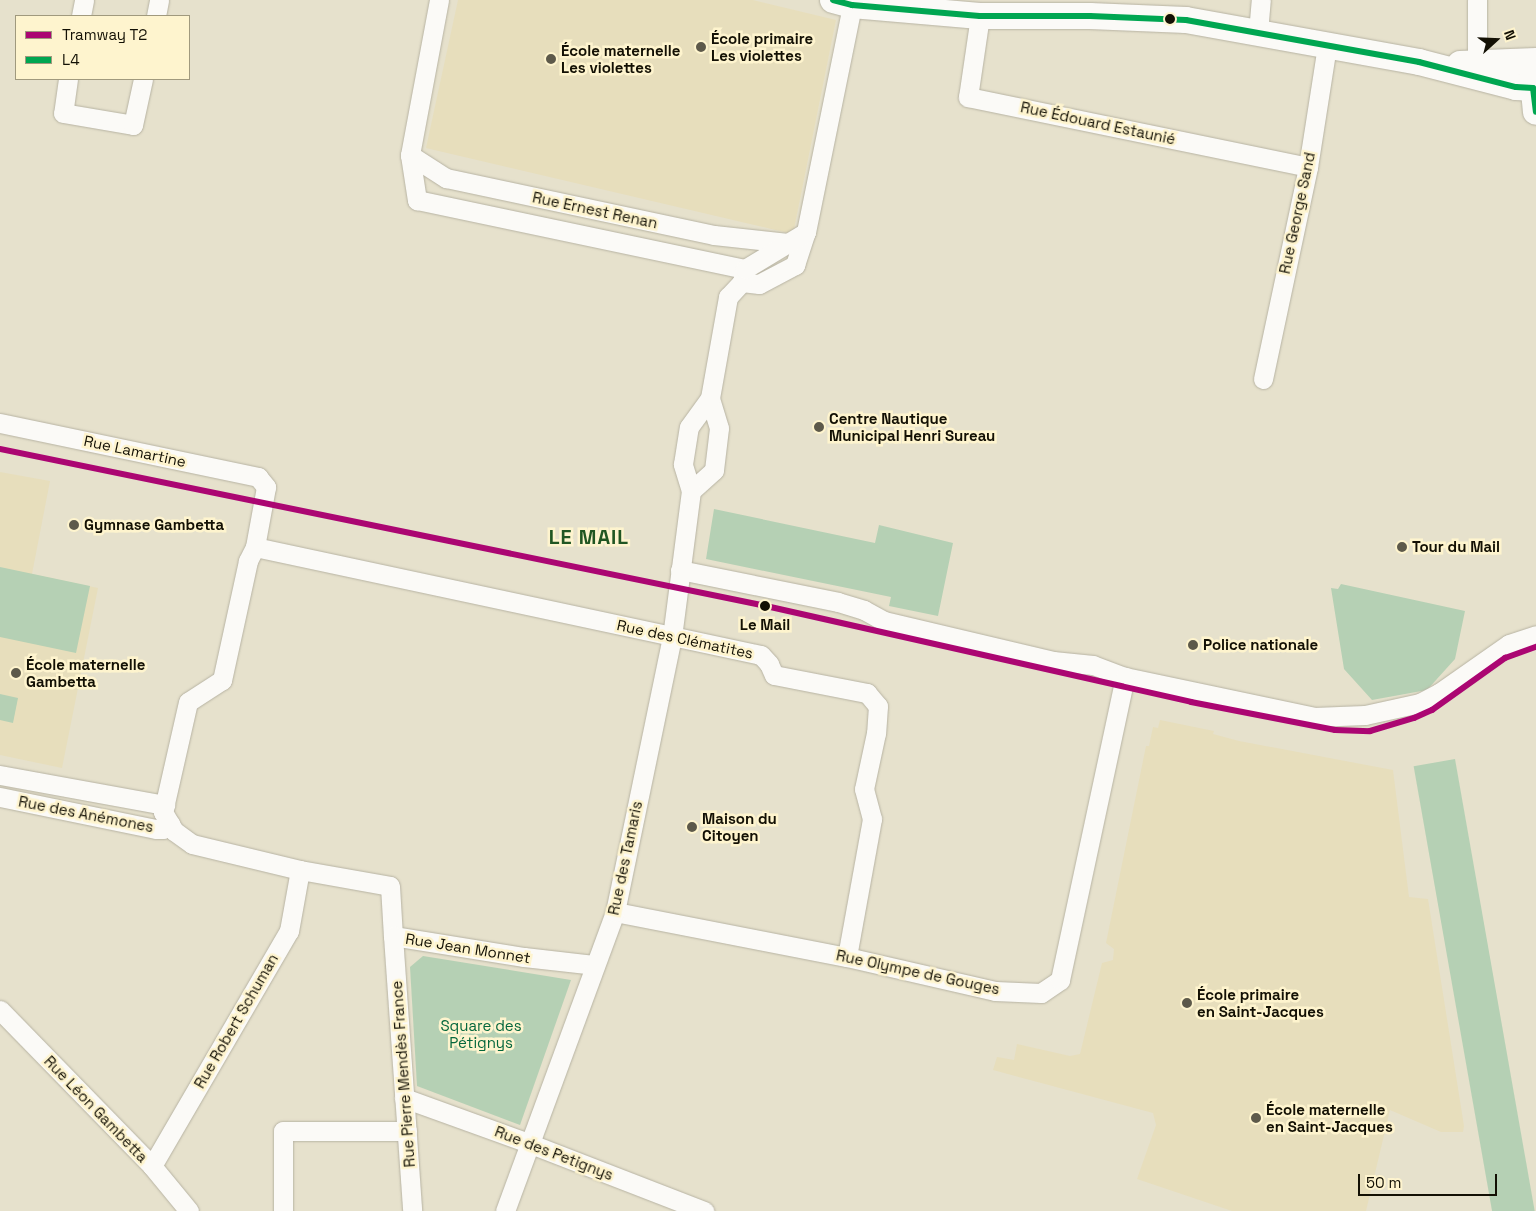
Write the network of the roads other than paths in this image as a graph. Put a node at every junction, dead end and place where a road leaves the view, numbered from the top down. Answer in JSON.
{"nodes":[{"id":1,"x":84,"y":0,"type":"edge"},
{"id":2,"x":159,"y":0,"type":"edge"},
{"id":3,"x":439,"y":0,"type":"edge"},
{"id":4,"x":1261,"y":0,"type":"edge"},
{"id":5,"x":1476,"y":0,"type":"edge"},
{"id":6,"x":843,"y":2,"type":"edge"},
{"id":7,"x":81,"y":15,"type":"edge"},
{"id":8,"x":156,"y":15,"type":"edge"},
{"id":9,"x":980,"y":16,"type":"junction"},
{"id":10,"x":1258,"y":32,"type":"junction"},
{"id":11,"x":1327,"y":46,"type":"junction"},
{"id":12,"x":1419,"y":62,"type":"junction"},
{"id":13,"x":1477,"y":64,"type":"junction"},
{"id":14,"x":68,"y":80,"type":"edge"},
{"id":15,"x":143,"y":80,"type":"edge"},
{"id":16,"x":1535,"y":81,"type":"edge"},
{"id":17,"x":410,"y":155,"type":"junction"},
{"id":18,"x":1308,"y":167,"type":"junction"},
{"id":19,"x":806,"y":232,"type":"junction"},
{"id":20,"x":788,"y":243,"type":"junction"},
{"id":21,"x":744,"y":276,"type":"junction"},
{"id":22,"x":1263,"y":379,"type":"dead end"},
{"id":23,"x":710,"y":398,"type":"junction"},
{"id":24,"x":0,"y":423,"type":"edge"},
{"id":25,"x":691,"y":491,"type":"junction"},
{"id":26,"x":255,"y":547,"type":"junction"},
{"id":27,"x":680,"y":570,"type":"junction"},
{"id":28,"x":1536,"y":635,"type":"edge"},
{"id":29,"x":672,"y":637,"type":"junction"},
{"id":30,"x":1125,"y":677,"type":"junction"},
{"id":31,"x":0,"y":774,"type":"edge"},
{"id":32,"x":0,"y":797,"type":"edge"},
{"id":33,"x":166,"y":814,"type":"junction"},
{"id":34,"x":300,"y":870,"type":"junction"},
{"id":35,"x":615,"y":912,"type":"junction"},
{"id":36,"x":393,"y":936,"type":"junction"},
{"id":37,"x":847,"y":957,"type":"junction"},
{"id":38,"x":594,"y":965,"type":"junction"},
{"id":39,"x":0,"y":1010,"type":"edge"},
{"id":40,"x":404,"y":1098,"type":"junction"},
{"id":41,"x":407,"y":1131,"type":"junction"},
{"id":42,"x":532,"y":1144,"type":"junction"},
{"id":43,"x":152,"y":1166,"type":"junction"},
{"id":44,"x":189,"y":1211,"type":"edge"},
{"id":45,"x":283,"y":1211,"type":"edge"},
{"id":46,"x":412,"y":1211,"type":"edge"},
{"id":47,"x":505,"y":1211,"type":"edge"},
{"id":48,"x":704,"y":1211,"type":"edge"}],
"edges":[{"from":1,"to":7,"type":"street"},
{"from":2,"to":8,"type":"street"},
{"from":3,"to":17,"type":"street","name":"Rue Ernest Renan"},
{"from":4,"to":10,"type":"street"},
{"from":5,"to":13,"type":"street"},
{"from":6,"to":9,"type":"main road"},
{"from":6,"to":19,"type":"street","name":"Rue Ernest Renan"},
{"from":9,"to":10,"type":"main road"},
{"from":9,"to":18,"type":"street","name":"Rue Édouard Estaunié"},
{"from":10,"to":11,"type":"main road"},
{"from":11,"to":12,"type":"main road"},
{"from":11,"to":18,"type":"street","name":"Rue George Sand"},
{"from":12,"to":13,"type":"main road"},
{"from":12,"to":16,"type":"main road"},
{"from":13,"to":16,"type":"main road"},
{"from":14,"to":15,"type":"street"},
{"from":17,"to":20,"type":"street","name":"Rue Ernest Renan"},
{"from":17,"to":21,"type":"street","name":"Rue Ernest Renan"},
{"from":18,"to":22,"type":"street","name":"Rue George Sand"},
{"from":19,"to":20,"type":"street"},
{"from":19,"to":21,"type":"street","name":"Rue Ernest Renan"},
{"from":20,"to":21,"type":"street"},
{"from":21,"to":23,"type":"street"},
{"from":23,"to":25,"type":"street"},
{"from":23,"to":25,"type":"street"},
{"from":24,"to":26,"type":"street","name":"Rue Lamartine"},
{"from":25,"to":27,"type":"street","name":"Rue des Tamaris"},
{"from":26,"to":29,"type":"street","name":"Rue des Clématites"},
{"from":26,"to":33,"type":"street"},
{"from":27,"to":29,"type":"street","name":"Rue des Tamaris"},
{"from":27,"to":30,"type":"street"},
{"from":28,"to":30,"type":"street"},
{"from":29,"to":35,"type":"street","name":"Rue des Tamaris"},
{"from":29,"to":37,"type":"street","name":"Rue des Clématites"},
{"from":30,"to":37,"type":"street","name":"Rue Olympe de Gouges"},
{"from":31,"to":33,"type":"street","name":"Rue des Anémones"},
{"from":32,"to":33,"type":"street","name":"Rue des Anémones"},
{"from":33,"to":34,"type":"street","name":"Rue des Anémones"},
{"from":34,"to":36,"type":"street","name":"Rue Jean Monnet"},
{"from":34,"to":43,"type":"street","name":"Rue Robert Schuman"},
{"from":35,"to":37,"type":"street","name":"Rue Olympe de Gouges"},
{"from":35,"to":38,"type":"street","name":"Rue des Tamaris"},
{"from":36,"to":38,"type":"street","name":"Rue Jean Monnet"},
{"from":36,"to":40,"type":"street","name":"Rue Pierre Mendès France"},
{"from":38,"to":42,"type":"street","name":"Rue des Tamaris"},
{"from":39,"to":43,"type":"street","name":"Rue Léon Gambetta"},
{"from":40,"to":41,"type":"street","name":"Rue Pierre Mendès France"},
{"from":40,"to":42,"type":"street","name":"Rue des Petignys"},
{"from":41,"to":45,"type":"street"},
{"from":41,"to":46,"type":"street","name":"Rue Pierre Mendès France"},
{"from":42,"to":47,"type":"street","name":"Rue des Tamaris"},
{"from":42,"to":48,"type":"street","name":"Rue des Petignys"},
{"from":43,"to":44,"type":"street","name":"Rue Léon Gambetta"}]}
